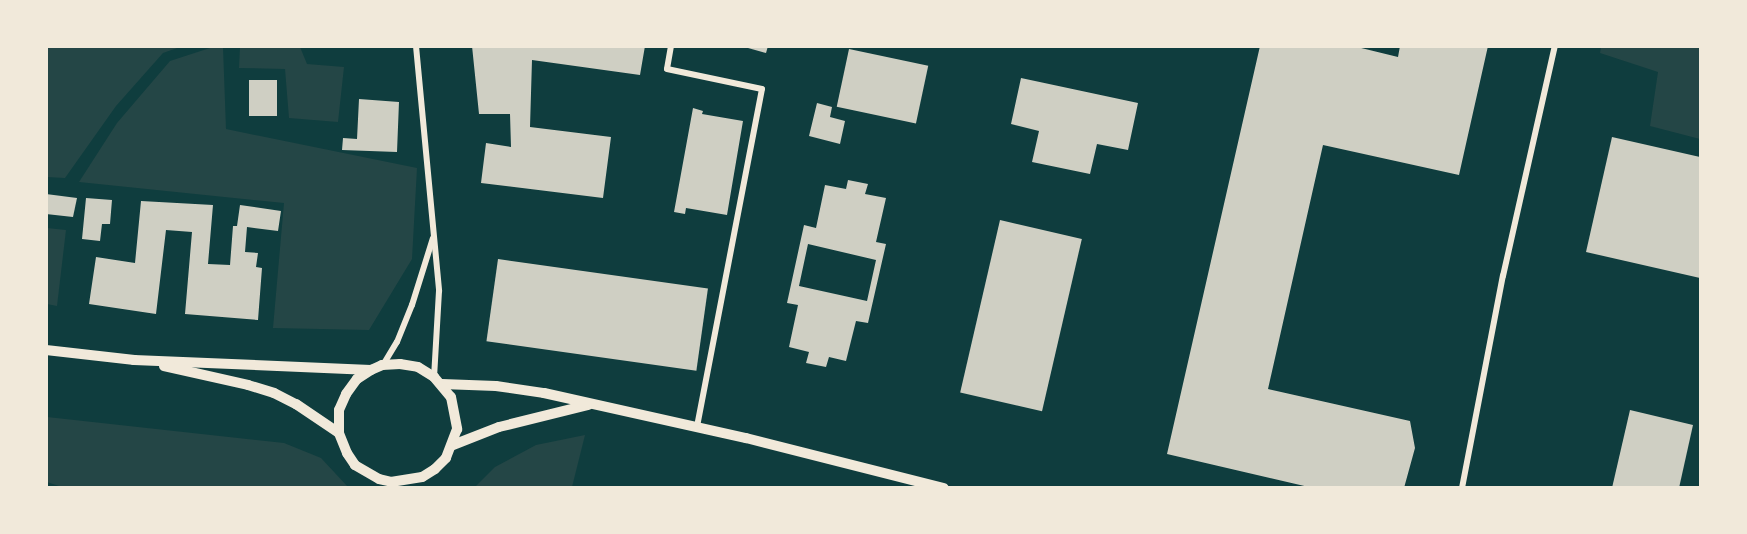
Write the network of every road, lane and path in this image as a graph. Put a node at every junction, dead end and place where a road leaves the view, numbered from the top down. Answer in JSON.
{"nodes":[{"id":1,"x":416,"y":46,"type":"edge"},
{"id":2,"x":671,"y":46,"type":"edge"},
{"id":3,"x":1555,"y":46,"type":"edge"},
{"id":4,"x":434,"y":235,"type":"junction"},
{"id":5,"x":46,"y":350,"type":"edge"},
{"id":6,"x":134,"y":360,"type":"junction"},
{"id":7,"x":382,"y":365,"type":"junction"},
{"id":8,"x":371,"y":370,"type":"junction"},
{"id":9,"x":438,"y":380,"type":"junction"},
{"id":10,"x":589,"y":405,"type":"junction"},
{"id":11,"x":697,"y":426,"type":"junction"},
{"id":12,"x":339,"y":432,"type":"junction"},
{"id":13,"x":453,"y":445,"type":"junction"},
{"id":14,"x":944,"y":488,"type":"edge"},
{"id":15,"x":1462,"y":488,"type":"edge"}],
"edges":[{"from":1,"to":4,"type":"street"},
{"from":2,"to":11,"type":"street"},
{"from":3,"to":15,"type":"street"},
{"from":4,"to":7,"type":"street"},
{"from":4,"to":9,"type":"street"},
{"from":5,"to":6,"type":"street"},
{"from":6,"to":8,"type":"street"},
{"from":6,"to":12,"type":"street"},
{"from":7,"to":8,"type":"street"},
{"from":7,"to":9,"type":"street"},
{"from":8,"to":12,"type":"street"},
{"from":9,"to":10,"type":"street"},
{"from":9,"to":13,"type":"street"},
{"from":10,"to":11,"type":"street"},
{"from":10,"to":13,"type":"street"},
{"from":11,"to":14,"type":"street"},
{"from":12,"to":13,"type":"street"}]}
